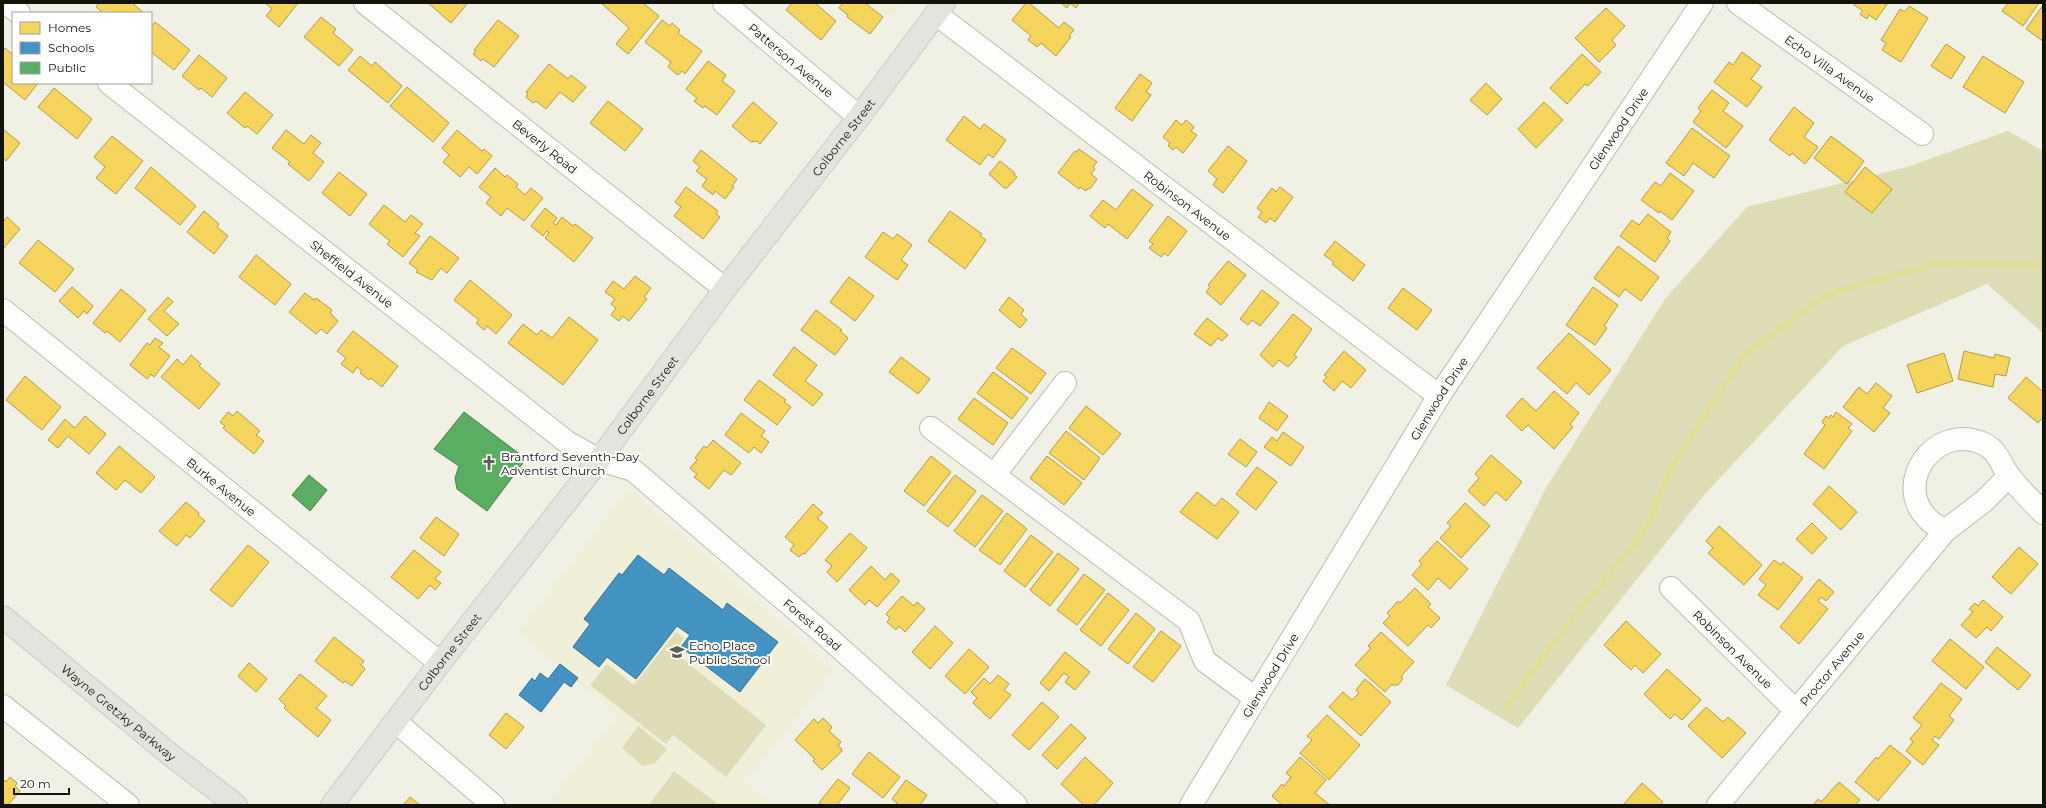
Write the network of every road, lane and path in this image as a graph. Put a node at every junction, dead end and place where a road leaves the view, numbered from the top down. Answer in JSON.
{"nodes":[{"id":1,"x":6,"y":3,"type":"edge"},
{"id":2,"x":365,"y":3,"type":"edge"},
{"id":3,"x":724,"y":3,"type":"edge"},
{"id":4,"x":1702,"y":3,"type":"edge"},
{"id":5,"x":1738,"y":3,"type":"edge"},
{"id":6,"x":940,"y":9,"type":"edge"},
{"id":7,"x":18,"y":12,"type":"edge"},
{"id":8,"x":110,"y":84,"type":"edge"},
{"id":9,"x":859,"y":117,"type":"junction"},
{"id":10,"x":1922,"y":134,"type":"dead end"},
{"id":11,"x":725,"y":289,"type":"junction"},
{"id":12,"x":3,"y":310,"type":"edge"},
{"id":13,"x":1065,"y":383,"type":"dead end"},
{"id":14,"x":1439,"y":396,"type":"junction"},
{"id":15,"x":931,"y":428,"type":"dead end"},
{"id":16,"x":598,"y":460,"type":"junction"},
{"id":17,"x":994,"y":475,"type":"junction"},
{"id":18,"x":2009,"y":476,"type":"junction"},
{"id":19,"x":2043,"y":513,"type":"edge"},
{"id":20,"x":1945,"y":531,"type":"junction"},
{"id":21,"x":1671,"y":588,"type":"dead end"},
{"id":22,"x":3,"y":616,"type":"edge"},
{"id":23,"x":440,"y":663,"type":"junction"},
{"id":24,"x":1255,"y":698,"type":"junction"},
{"id":25,"x":3,"y":706,"type":"edge"},
{"id":26,"x":1795,"y":710,"type":"junction"},
{"id":27,"x":396,"y":722,"type":"junction"},
{"id":28,"x":128,"y":805,"type":"edge"},
{"id":29,"x":236,"y":805,"type":"edge"},
{"id":30,"x":332,"y":805,"type":"edge"},
{"id":31,"x":493,"y":805,"type":"edge"},
{"id":32,"x":1016,"y":805,"type":"edge"},
{"id":33,"x":1191,"y":805,"type":"edge"},
{"id":34,"x":1718,"y":805,"type":"edge"}],
"edges":[{"from":1,"to":7,"type":"street"},
{"from":2,"to":11,"type":"street","name":"Beverly Road"},
{"from":3,"to":9,"type":"street","name":"Patterson Avenue"},
{"from":4,"to":14,"type":"street","name":"Glenwood Drive"},
{"from":5,"to":10,"type":"street","name":"Echo Villa Avenue"},
{"from":6,"to":9,"type":"main road","name":"Colborne Street"},
{"from":6,"to":14,"type":"street","name":"Robinson Avenue"},
{"from":8,"to":16,"type":"street","name":"Sheffield Avenue"},
{"from":9,"to":11,"type":"main road","name":"Colborne Street"},
{"from":11,"to":16,"type":"main road","name":"Colborne Street"},
{"from":12,"to":23,"type":"street","name":"Burke Avenue"},
{"from":13,"to":17,"type":"street"},
{"from":14,"to":24,"type":"street","name":"Glenwood Drive"},
{"from":15,"to":17,"type":"street"},
{"from":16,"to":23,"type":"main road","name":"Colborne Street"},
{"from":16,"to":32,"type":"street","name":"Forest Road"},
{"from":17,"to":24,"type":"street"},
{"from":18,"to":19,"type":"street"},
{"from":18,"to":20,"type":"street","name":"Proctor Avenue"},
{"from":18,"to":20,"type":"street"},
{"from":20,"to":26,"type":"street","name":"Proctor Avenue"},
{"from":21,"to":26,"type":"street","name":"Robinson Avenue"},
{"from":22,"to":29,"type":"main road","name":"Wayne Gretzky Parkway"},
{"from":23,"to":27,"type":"main road","name":"Colborne Street"},
{"from":24,"to":33,"type":"street","name":"Glenwood Drive"},
{"from":25,"to":28,"type":"street"},
{"from":26,"to":34,"type":"street","name":"Proctor Avenue"},
{"from":27,"to":30,"type":"main road","name":"Colborne Street"},
{"from":27,"to":31,"type":"street"}]}
